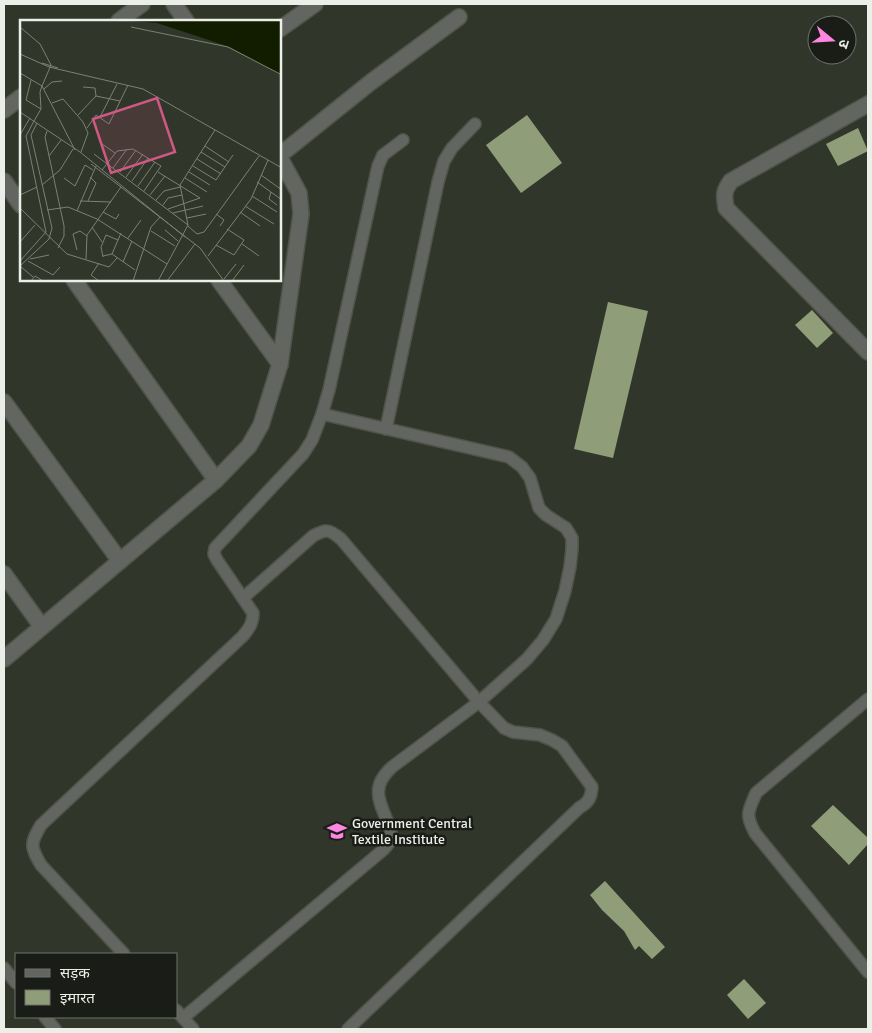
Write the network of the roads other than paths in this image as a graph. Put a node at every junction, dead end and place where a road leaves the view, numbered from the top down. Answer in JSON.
{"nodes":[{"id":1,"x":142,"y":4,"type":"edge"},
{"id":2,"x":174,"y":4,"type":"edge"},
{"id":3,"x":315,"y":4,"type":"edge"},
{"id":4,"x":459,"y":17,"type":"dead end"},
{"id":5,"x":120,"y":20,"type":"edge"},
{"id":6,"x":185,"y":20,"type":"edge"},
{"id":7,"x":281,"y":28,"type":"edge"},
{"id":8,"x":20,"y":98,"type":"edge"},
{"id":9,"x":867,"y":107,"type":"edge"},
{"id":10,"x":4,"y":110,"type":"edge"},
{"id":11,"x":475,"y":124,"type":"dead end"},
{"id":12,"x":403,"y":140,"type":"dead end"},
{"id":13,"x":281,"y":156,"type":"edge"},
{"id":14,"x":281,"y":159,"type":"edge"},
{"id":15,"x":4,"y":180,"type":"edge"},
{"id":16,"x":20,"y":204,"type":"edge"},
{"id":17,"x":75,"y":281,"type":"edge"},
{"id":18,"x":220,"y":281,"type":"edge"},
{"id":19,"x":868,"y":352,"type":"edge"},
{"id":20,"x":280,"y":364,"type":"junction"},
{"id":21,"x":4,"y":402,"type":"edge"},
{"id":22,"x":322,"y":414,"type":"junction"},
{"id":23,"x":386,"y":429,"type":"junction"},
{"id":24,"x":216,"y":480,"type":"junction"},
{"id":25,"x":120,"y":561,"type":"junction"},
{"id":26,"x":4,"y":574,"type":"edge"},
{"id":27,"x":243,"y":598,"type":"junction"},
{"id":28,"x":42,"y":627,"type":"junction"},
{"id":29,"x":4,"y":659,"type":"edge"},
{"id":30,"x":868,"y":699,"type":"edge"},
{"id":31,"x":480,"y":702,"type":"junction"},
{"id":32,"x":123,"y":953,"type":"edge"},
{"id":33,"x":4,"y":968,"type":"edge"},
{"id":34,"x":868,"y":972,"type":"edge"},
{"id":35,"x":15,"y":982,"type":"edge"},
{"id":36,"x":180,"y":1014,"type":"edge"},
{"id":37,"x":45,"y":1018,"type":"edge"},
{"id":38,"x":55,"y":1029,"type":"edge"},
{"id":39,"x":193,"y":1029,"type":"edge"},
{"id":40,"x":348,"y":1029,"type":"edge"}],
"edges":[{"from":1,"to":5,"type":"street"},
{"from":2,"to":6,"type":"street"},
{"from":3,"to":7,"type":"street"},
{"from":4,"to":13,"type":"street"},
{"from":8,"to":10,"type":"street"},
{"from":9,"to":19,"type":"street"},
{"from":11,"to":23,"type":"lane"},
{"from":12,"to":22,"type":"lane"},
{"from":14,"to":20,"type":"street"},
{"from":15,"to":16,"type":"street"},
{"from":17,"to":24,"type":"street"},
{"from":18,"to":20,"type":"street"},
{"from":20,"to":24,"type":"street"},
{"from":21,"to":25,"type":"street"},
{"from":22,"to":23,"type":"lane"},
{"from":22,"to":27,"type":"lane"},
{"from":23,"to":31,"type":"lane"},
{"from":24,"to":25,"type":"street"},
{"from":25,"to":28,"type":"street"},
{"from":26,"to":28,"type":"street"},
{"from":27,"to":31,"type":"lane"},
{"from":27,"to":32,"type":"lane"},
{"from":28,"to":29,"type":"street"},
{"from":30,"to":34,"type":"lane"},
{"from":31,"to":36,"type":"lane"},
{"from":31,"to":40,"type":"lane"},
{"from":33,"to":35,"type":"lane"},
{"from":36,"to":39,"type":"lane"},
{"from":37,"to":38,"type":"lane"}]}
